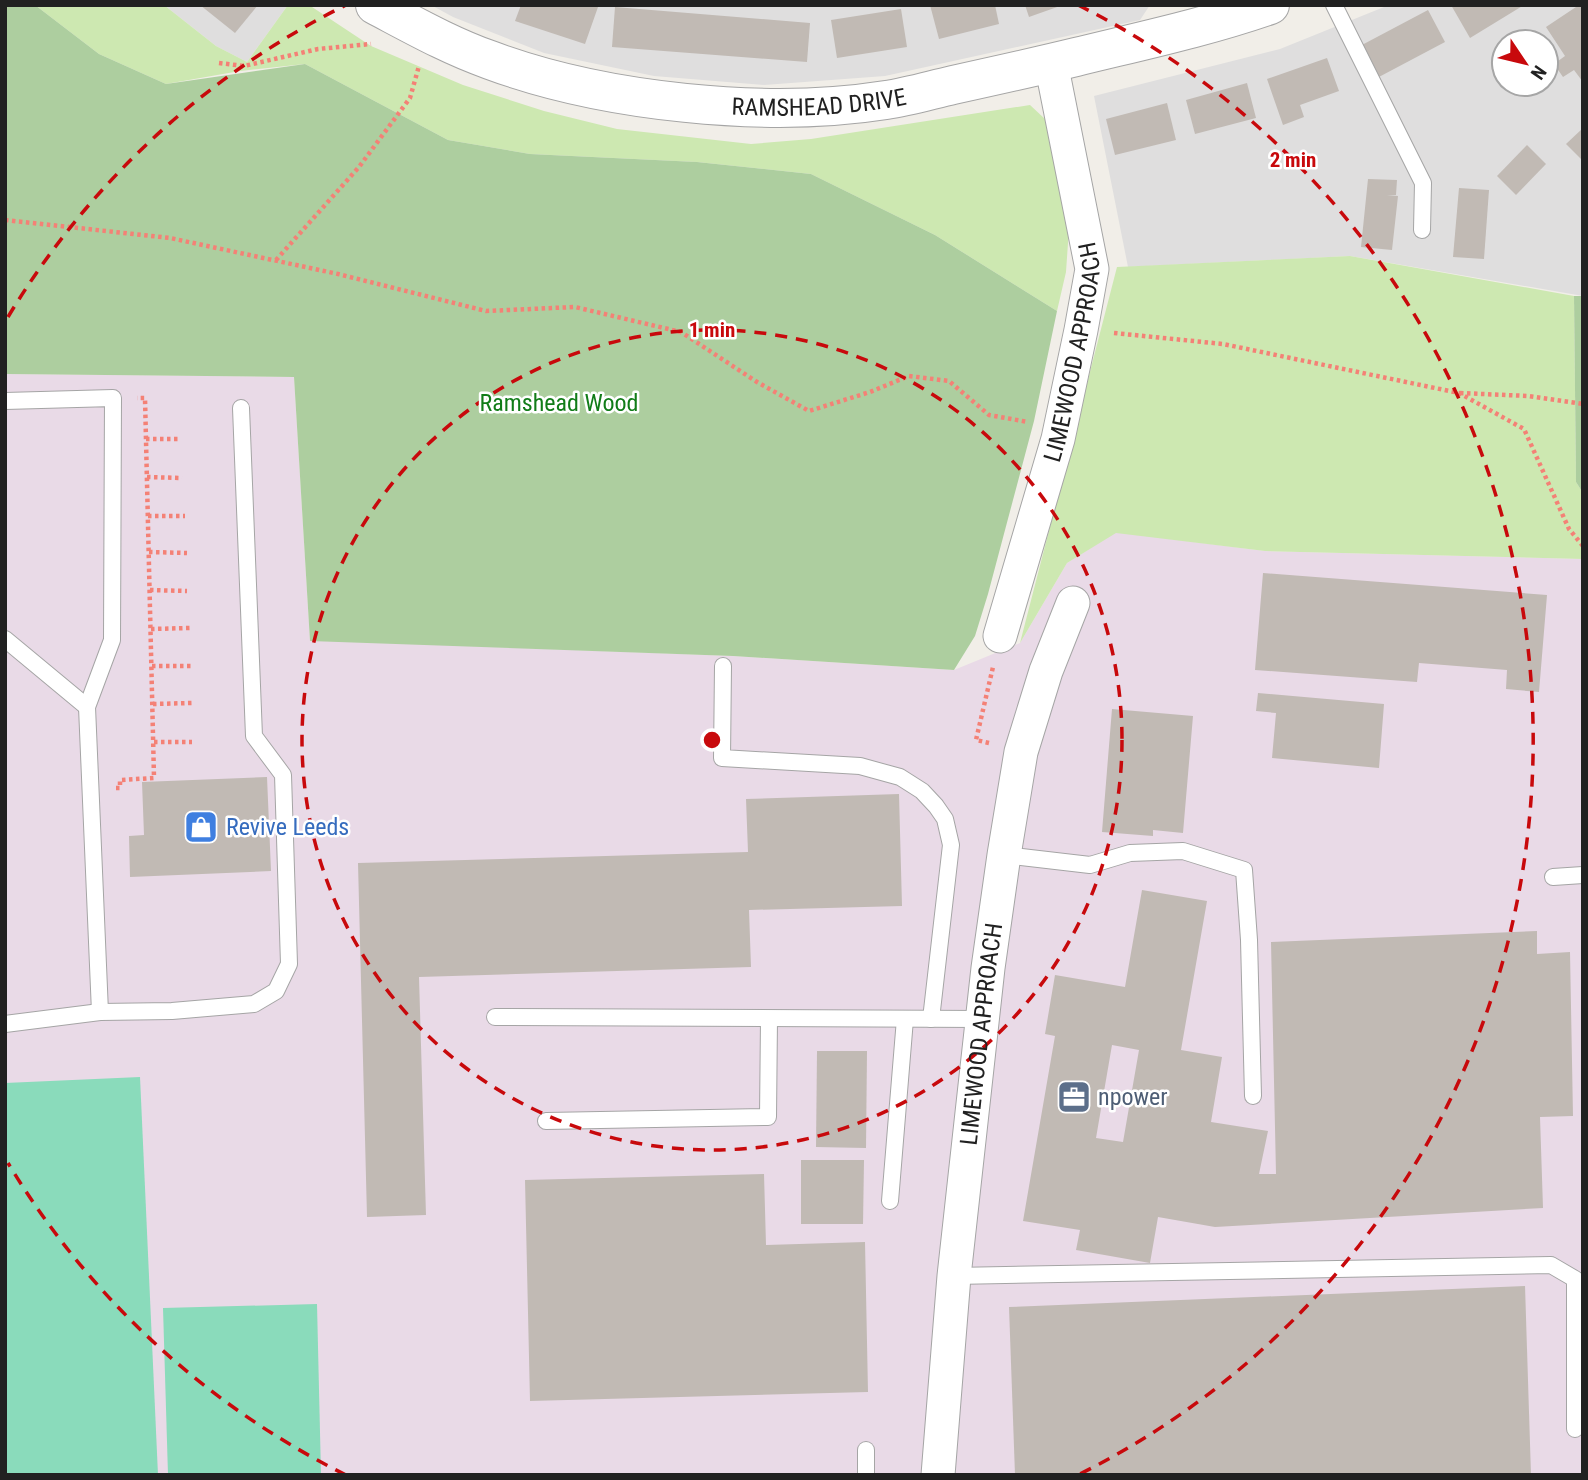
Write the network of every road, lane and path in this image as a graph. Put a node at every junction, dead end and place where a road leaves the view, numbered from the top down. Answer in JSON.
{"nodes":[{"id":1,"x":375,"y":5,"type":"edge"},
{"id":2,"x":1270,"y":5,"type":"edge"},
{"id":3,"x":1334,"y":5,"type":"edge"},
{"id":4,"x":1232,"y":11,"type":"edge"},
{"id":5,"x":428,"y":33,"type":"junction"},
{"id":6,"x":219,"y":63,"type":"dead end"},
{"id":7,"x":1051,"y":63,"type":"junction"},
{"id":8,"x":5,"y":220,"type":"edge"},
{"id":9,"x":1422,"y":230,"type":"dead end"},
{"id":10,"x":276,"y":261,"type":"junction"},
{"id":11,"x":1081,"y":330,"type":"junction"},
{"id":12,"x":1460,"y":393,"type":"junction"},
{"id":13,"x":113,"y":398,"type":"junction"},
{"id":14,"x":5,"y":401,"type":"edge"},
{"id":15,"x":1583,"y":404,"type":"edge"},
{"id":16,"x":241,"y":408,"type":"dead end"},
{"id":17,"x":1060,"y":427,"type":"junction"},
{"id":18,"x":146,"y":439,"type":"junction"},
{"id":19,"x":180,"y":439,"type":"dead end"},
{"id":20,"x":147,"y":477,"type":"junction"},
{"id":21,"x":181,"y":478,"type":"dead end"},
{"id":22,"x":148,"y":516,"type":"junction"},
{"id":23,"x":185,"y":516,"type":"dead end"},
{"id":24,"x":1583,"y":546,"type":"edge"},
{"id":25,"x":149,"y":552,"type":"junction"},
{"id":26,"x":187,"y":553,"type":"dead end"},
{"id":27,"x":150,"y":590,"type":"junction"},
{"id":28,"x":187,"y":591,"type":"dead end"},
{"id":29,"x":1073,"y":603,"type":"dead end"},
{"id":30,"x":190,"y":628,"type":"dead end"},
{"id":31,"x":151,"y":629,"type":"junction"},
{"id":32,"x":1000,"y":636,"type":"joint"},
{"id":33,"x":5,"y":639,"type":"edge"},
{"id":34,"x":152,"y":666,"type":"junction"},
{"id":35,"x":192,"y":666,"type":"dead end"},
{"id":36,"x":723,"y":666,"type":"dead end"},
{"id":37,"x":153,"y":704,"type":"junction"},
{"id":38,"x":192,"y":704,"type":"dead end"},
{"id":39,"x":87,"y":707,"type":"junction"},
{"id":40,"x":154,"y":742,"type":"junction"},
{"id":41,"x":192,"y":742,"type":"dead end"},
{"id":42,"x":1021,"y":752,"type":"junction"},
{"id":43,"x":90,"y":788,"type":"junction"},
{"id":44,"x":1004,"y":855,"type":"junction"},
{"id":45,"x":1583,"y":875,"type":"edge"},
{"id":46,"x":1553,"y":877,"type":"dead end"},
{"id":47,"x":100,"y":1012,"type":"junction"},
{"id":48,"x":495,"y":1017,"type":"dead end"},
{"id":49,"x":769,"y":1018,"type":"junction"},
{"id":50,"x":905,"y":1019,"type":"junction"},
{"id":51,"x":930,"y":1019,"type":"junction"},
{"id":52,"x":983,"y":1019,"type":"junction"},
{"id":53,"x":5,"y":1024,"type":"edge"},
{"id":54,"x":1253,"y":1096,"type":"dead end"},
{"id":55,"x":546,"y":1121,"type":"dead end"},
{"id":56,"x":890,"y":1201,"type":"dead end"},
{"id":57,"x":954,"y":1276,"type":"junction"},
{"id":58,"x":1576,"y":1429,"type":"dead end"},
{"id":59,"x":866,"y":1450,"type":"dead end"},
{"id":60,"x":866,"y":1475,"type":"edge"},
{"id":61,"x":938,"y":1475,"type":"edge"}],
"edges":[{"from":1,"to":5,"type":"street","name":"RAMSHEAD DRIVE"},
{"from":2,"to":4,"type":"street","name":"RAMSHEAD DRIVE"},
{"from":3,"to":9,"type":"lane"},
{"from":4,"to":7,"type":"street","name":"RAMSHEAD DRIVE"},
{"from":5,"to":6,"type":"path"},
{"from":5,"to":7,"type":"street","name":"RAMSHEAD DRIVE"},
{"from":5,"to":10,"type":"path"},
{"from":7,"to":11,"type":"street","name":"LIMEWOOD APPROACH"},
{"from":8,"to":10,"type":"path"},
{"from":10,"to":17,"type":"path"},
{"from":11,"to":12,"type":"path"},
{"from":11,"to":17,"type":"street","name":"LIMEWOOD APPROACH"},
{"from":12,"to":15,"type":"path"},
{"from":12,"to":24,"type":"path"},
{"from":13,"to":14,"type":"lane"},
{"from":13,"to":18,"type":"path"},
{"from":13,"to":39,"type":"lane"},
{"from":16,"to":47,"type":"lane"},
{"from":17,"to":32,"type":"street","name":"LIMEWOOD APPROACH"},
{"from":18,"to":19,"type":"path"},
{"from":18,"to":20,"type":"path"},
{"from":20,"to":21,"type":"path"},
{"from":20,"to":22,"type":"path"},
{"from":22,"to":23,"type":"path"},
{"from":22,"to":25,"type":"path"},
{"from":25,"to":26,"type":"path"},
{"from":25,"to":27,"type":"path"},
{"from":27,"to":28,"type":"path"},
{"from":27,"to":31,"type":"path"},
{"from":29,"to":42,"type":"street","name":"LIMEWOOD APPROACH"},
{"from":30,"to":31,"type":"path"},
{"from":31,"to":34,"type":"path"},
{"from":32,"to":42,"type":"path"},
{"from":33,"to":39,"type":"lane"},
{"from":34,"to":35,"type":"path"},
{"from":34,"to":37,"type":"path"},
{"from":36,"to":51,"type":"lane"},
{"from":37,"to":38,"type":"path"},
{"from":37,"to":40,"type":"path"},
{"from":39,"to":43,"type":"lane"},
{"from":40,"to":41,"type":"path"},
{"from":40,"to":43,"type":"path"},
{"from":42,"to":44,"type":"street","name":"LIMEWOOD APPROACH"},
{"from":43,"to":47,"type":"lane"},
{"from":44,"to":52,"type":"street","name":"LIMEWOOD APPROACH"},
{"from":44,"to":54,"type":"lane"},
{"from":45,"to":46,"type":"lane"},
{"from":47,"to":53,"type":"lane"},
{"from":48,"to":49,"type":"lane"},
{"from":49,"to":50,"type":"lane"},
{"from":49,"to":55,"type":"lane"},
{"from":50,"to":51,"type":"lane"},
{"from":50,"to":56,"type":"lane"},
{"from":51,"to":52,"type":"lane"},
{"from":52,"to":57,"type":"street","name":"LIMEWOOD APPROACH"},
{"from":57,"to":58,"type":"lane"},
{"from":57,"to":61,"type":"street","name":"LIMEWOOD APPROACH"},
{"from":59,"to":60,"type":"lane"}]}
